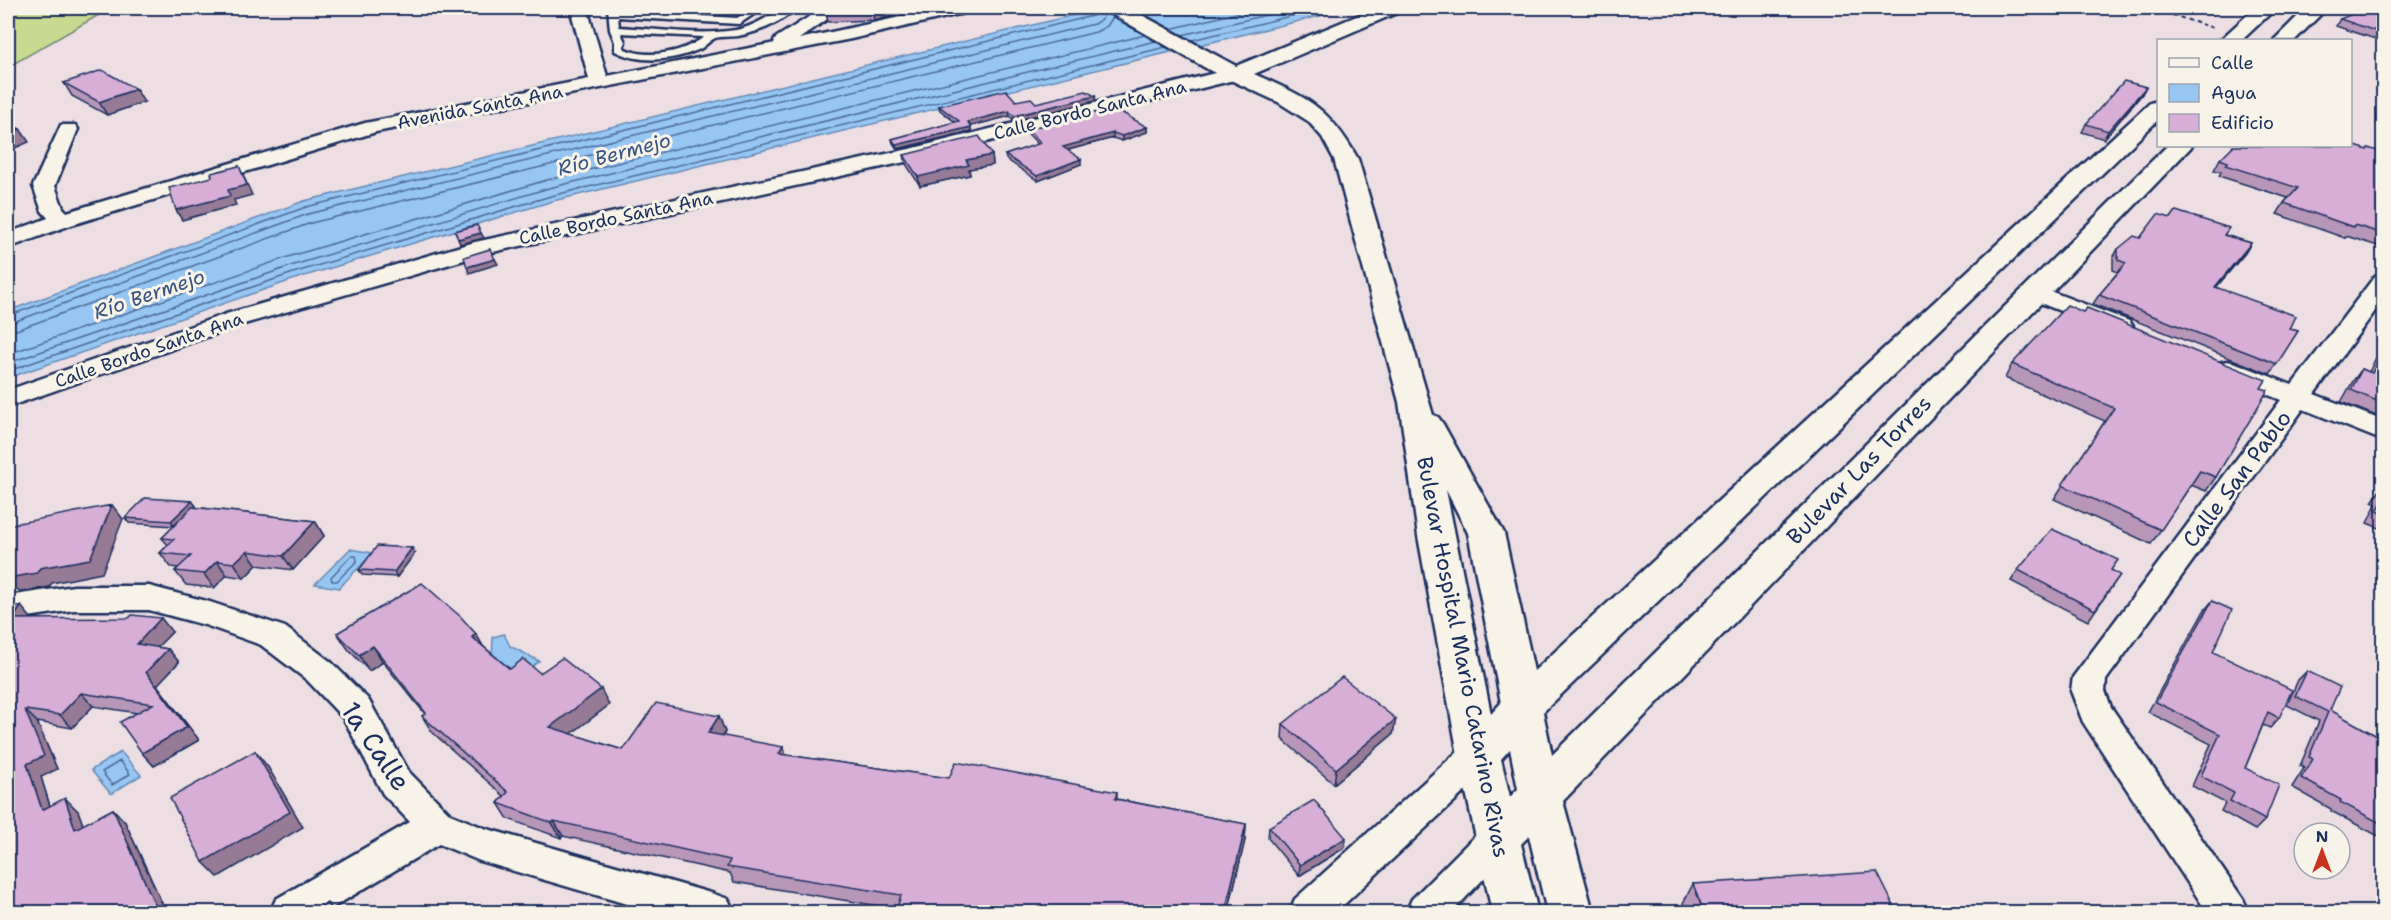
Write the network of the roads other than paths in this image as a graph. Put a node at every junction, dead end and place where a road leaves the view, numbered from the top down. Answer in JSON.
{"nodes":[{"id":1,"x":578,"y":8,"type":"edge"},
{"id":2,"x":758,"y":8,"type":"edge"},
{"id":3,"x":791,"y":8,"type":"edge"},
{"id":4,"x":834,"y":8,"type":"edge"},
{"id":5,"x":962,"y":8,"type":"edge"},
{"id":6,"x":1115,"y":8,"type":"edge"},
{"id":7,"x":1392,"y":8,"type":"edge"},
{"id":8,"x":2266,"y":8,"type":"edge"},
{"id":9,"x":2317,"y":8,"type":"edge"},
{"id":10,"x":2362,"y":8,"type":"edge"},
{"id":11,"x":613,"y":11,"type":"edge"},
{"id":12,"x":2384,"y":16,"type":"edge"},
{"id":13,"x":816,"y":20,"type":"junction"},
{"id":14,"x":739,"y":21,"type":"junction"},
{"id":15,"x":615,"y":30,"type":"junction"},
{"id":16,"x":851,"y":34,"type":"junction"},
{"id":17,"x":714,"y":35,"type":"junction"},
{"id":18,"x":2233,"y":38,"type":"edge"},
{"id":19,"x":2285,"y":39,"type":"edge"},
{"id":20,"x":768,"y":50,"type":"junction"},
{"id":21,"x":1235,"y":74,"type":"junction"},
{"id":22,"x":600,"y":83,"type":"junction"},
{"id":23,"x":2157,"y":109,"type":"edge"},
{"id":24,"x":68,"y":129,"type":"dead end"},
{"id":25,"x":2179,"y":147,"type":"edge"},
{"id":26,"x":63,"y":220,"type":"junction"},
{"id":27,"x":8,"y":241,"type":"edge"},
{"id":28,"x":2384,"y":280,"type":"edge"},
{"id":29,"x":2034,"y":292,"type":"junction"},
{"id":30,"x":2144,"y":336,"type":"edge"},
{"id":31,"x":2199,"y":358,"type":"edge"},
{"id":32,"x":2298,"y":398,"type":"junction"},
{"id":33,"x":8,"y":399,"type":"edge"},
{"id":34,"x":1415,"y":402,"type":"junction"},
{"id":35,"x":2384,"y":432,"type":"edge"},
{"id":36,"x":8,"y":608,"type":"edge"},
{"id":37,"x":1521,"y":708,"type":"junction"},
{"id":38,"x":1479,"y":755,"type":"junction"},
{"id":39,"x":1540,"y":795,"type":"junction"},
{"id":40,"x":437,"y":826,"type":"junction"},
{"id":41,"x":1498,"y":838,"type":"junction"},
{"id":42,"x":290,"y":912,"type":"edge"},
{"id":43,"x":714,"y":912,"type":"edge"},
{"id":44,"x":1309,"y":912,"type":"edge"},
{"id":45,"x":1426,"y":912,"type":"edge"},
{"id":46,"x":1515,"y":912,"type":"edge"},
{"id":47,"x":1570,"y":912,"type":"edge"},
{"id":48,"x":2229,"y":912,"type":"edge"}],
"edges":[{"from":1,"to":22,"type":"street"},
{"from":2,"to":14,"type":"lane"},
{"from":3,"to":17,"type":"lane"},
{"from":4,"to":13,"type":"street"},
{"from":5,"to":16,"type":"street","name":"Avenida Santa Ana"},
{"from":6,"to":21,"type":"street","name":"Bulevar Hospital Mario Catarino Rivas"},
{"from":7,"to":21,"type":"street"},
{"from":8,"to":18,"type":"street"},
{"from":9,"to":19,"type":"street"},
{"from":10,"to":12,"type":"street"},
{"from":11,"to":14,"type":"lane"},
{"from":11,"to":15,"type":"lane"},
{"from":13,"to":16,"type":"street"},
{"from":13,"to":20,"type":"street"},
{"from":14,"to":17,"type":"lane"},
{"from":15,"to":17,"type":"lane"},
{"from":15,"to":17,"type":"lane"},
{"from":16,"to":20,"type":"street","name":"Avenida Santa Ana"},
{"from":20,"to":22,"type":"street","name":"Avenida Santa Ana"},
{"from":21,"to":33,"type":"street","name":"Calle Bordo Santa Ana"},
{"from":21,"to":34,"type":"street","name":"Bulevar Hospital Mario Catarino Rivas"},
{"from":22,"to":26,"type":"street","name":"Avenida Santa Ana"},
{"from":23,"to":37,"type":"street"},
{"from":24,"to":26,"type":"street"},
{"from":25,"to":29,"type":"street","name":"Bulevar Las Torres"},
{"from":26,"to":27,"type":"street","name":"Avenida Santa Ana"},
{"from":28,"to":32,"type":"street","name":"Calle San Pablo"},
{"from":29,"to":30,"type":"street"},
{"from":29,"to":39,"type":"street","name":"Bulevar Las Torres"},
{"from":31,"to":32,"type":"street"},
{"from":32,"to":35,"type":"street"},
{"from":32,"to":48,"type":"street","name":"Calle San Pablo"},
{"from":34,"to":37,"type":"street","name":"Bulevar Hospital Mario Catarino Rivas"},
{"from":34,"to":38,"type":"street","name":"Bulevar Hospital Mario Catarino Rivas"},
{"from":36,"to":40,"type":"street","name":"1a Calle"},
{"from":37,"to":38,"type":"street"},
{"from":37,"to":39,"type":"street","name":"Bulevar Hospital Mario Catarino Rivas"},
{"from":38,"to":41,"type":"street","name":"Bulevar Hospital Mario Catarino Rivas"},
{"from":38,"to":44,"type":"street"},
{"from":39,"to":41,"type":"street","name":"Bulevar Las Torres"},
{"from":39,"to":47,"type":"street","name":"Bulevar Hospital Mario Catarino Rivas"},
{"from":40,"to":42,"type":"street"},
{"from":40,"to":43,"type":"street","name":"1a Calle"},
{"from":41,"to":45,"type":"street"},
{"from":41,"to":46,"type":"street","name":"Bulevar Hospital Mario Catarino Rivas"}]}
